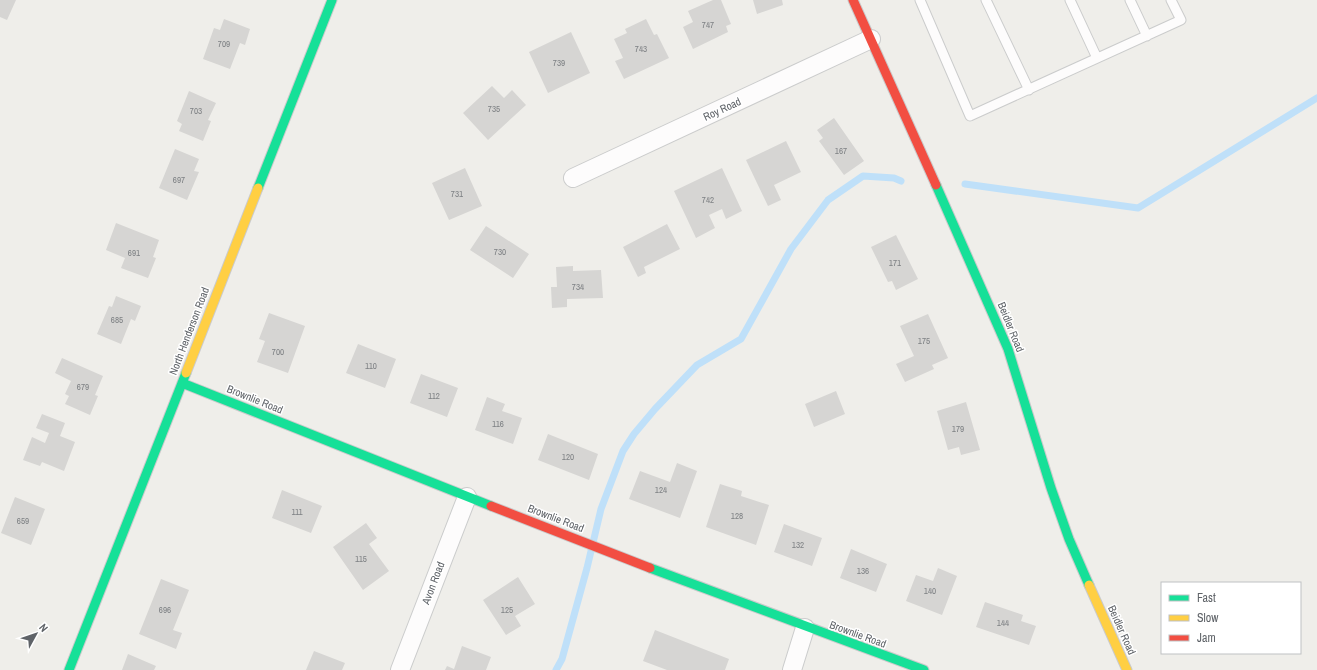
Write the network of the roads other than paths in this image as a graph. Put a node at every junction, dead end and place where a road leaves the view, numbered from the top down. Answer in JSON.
{"nodes":[{"id":1,"x":332,"y":0,"type":"edge"},
{"id":2,"x":853,"y":0,"type":"edge"},
{"id":3,"x":920,"y":0,"type":"edge"},
{"id":4,"x":986,"y":0,"type":"edge"},
{"id":5,"x":1070,"y":0,"type":"edge"},
{"id":6,"x":1130,"y":0,"type":"edge"},
{"id":7,"x":1171,"y":0,"type":"edge"},
{"id":8,"x":1147,"y":36,"type":"junction"},
{"id":9,"x":871,"y":39,"type":"junction"},
{"id":10,"x":1097,"y":58,"type":"junction"},
{"id":11,"x":1029,"y":90,"type":"junction"},
{"id":12,"x":573,"y":178,"type":"dead end"},
{"id":13,"x":182,"y":383,"type":"junction"},
{"id":14,"x":467,"y":497,"type":"junction"},
{"id":15,"x":805,"y":628,"type":"junction"},
{"id":16,"x":69,"y":670,"type":"edge"},
{"id":17,"x":400,"y":670,"type":"edge"},
{"id":18,"x":792,"y":670,"type":"edge"},
{"id":19,"x":924,"y":670,"type":"edge"},
{"id":20,"x":1127,"y":670,"type":"edge"}],
"edges":[{"from":1,"to":13,"type":"street","name":"North Henderson Road"},
{"from":2,"to":9,"type":"street","name":"Beidler Road"},
{"from":3,"to":11,"type":"lane"},
{"from":4,"to":11,"type":"lane"},
{"from":5,"to":10,"type":"lane"},
{"from":6,"to":8,"type":"lane"},
{"from":7,"to":8,"type":"lane"},
{"from":8,"to":10,"type":"lane"},
{"from":9,"to":12,"type":"street","name":"Roy Road"},
{"from":9,"to":20,"type":"street","name":"Beidler Road"},
{"from":10,"to":11,"type":"lane"},
{"from":13,"to":14,"type":"street","name":"Brownlie Road"},
{"from":13,"to":16,"type":"street","name":"North Henderson Road"},
{"from":14,"to":15,"type":"street","name":"Brownlie Road"},
{"from":14,"to":17,"type":"street","name":"Avon Road"},
{"from":15,"to":18,"type":"street"},
{"from":15,"to":19,"type":"street","name":"Brownlie Road"}]}
